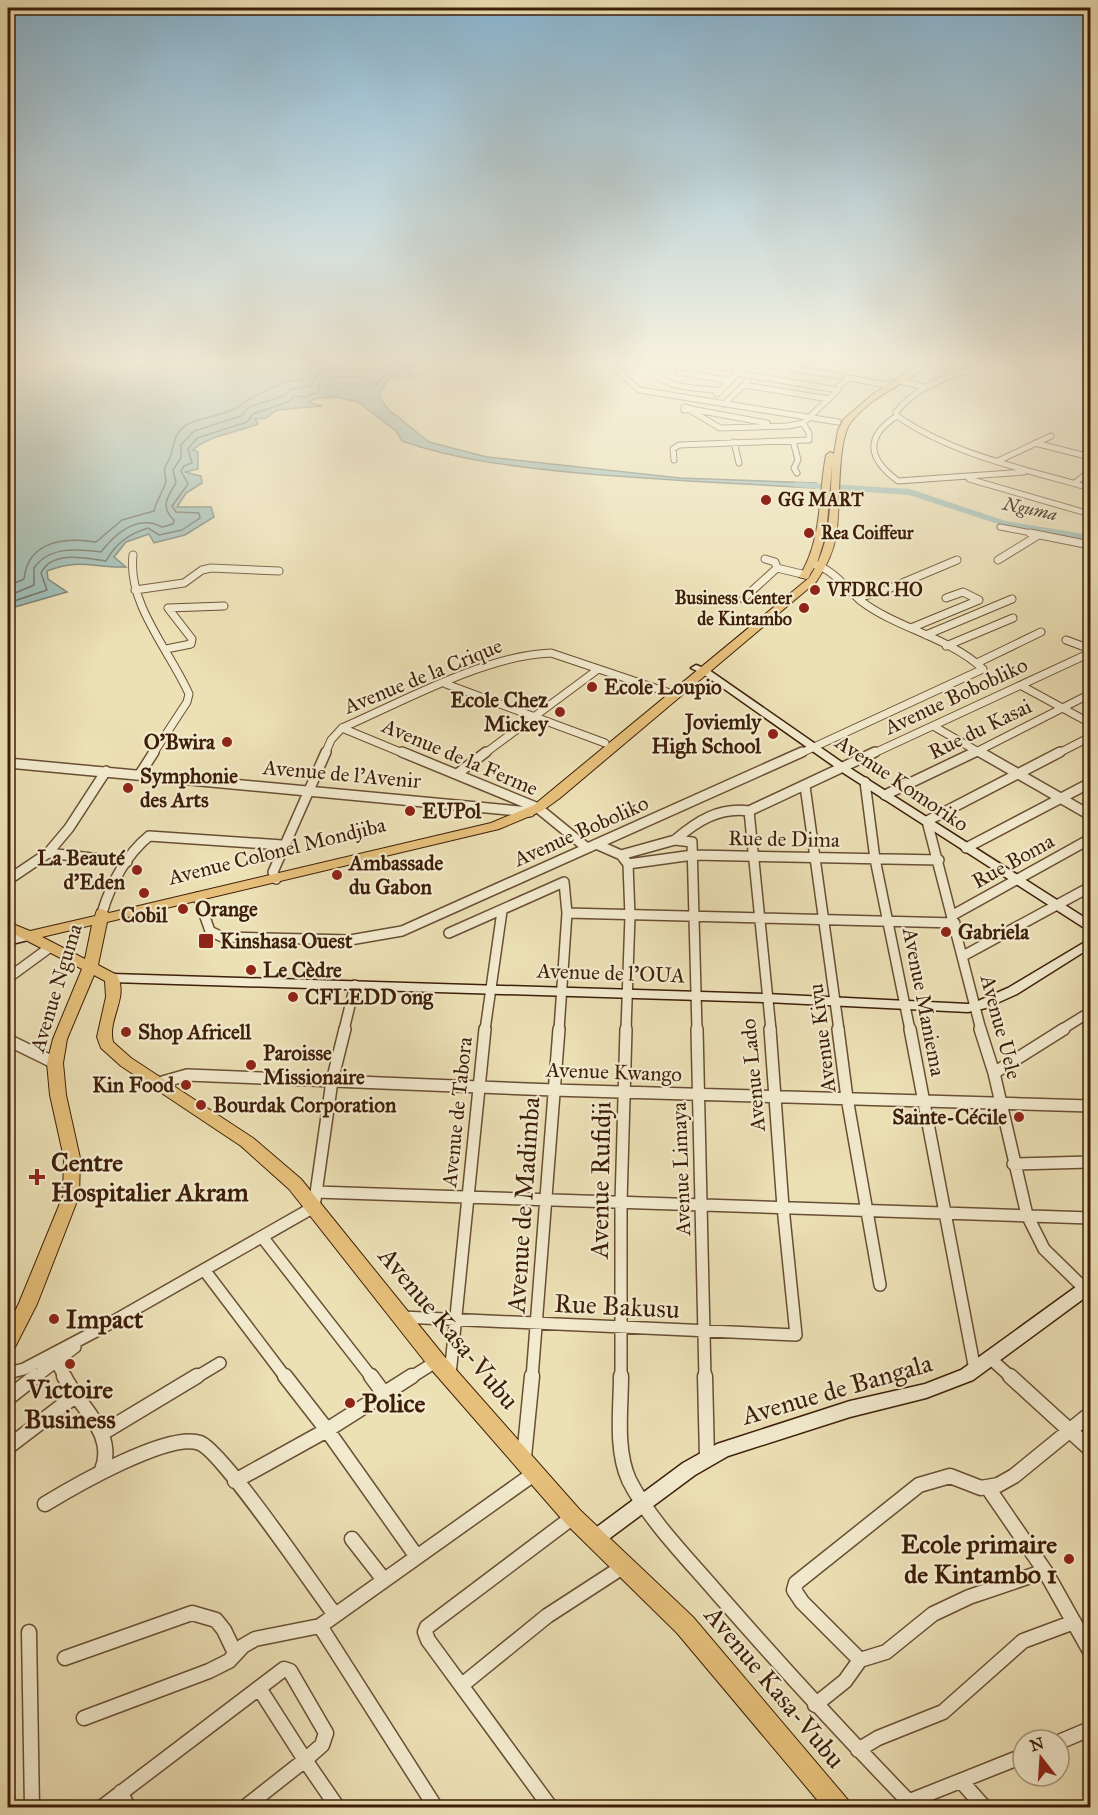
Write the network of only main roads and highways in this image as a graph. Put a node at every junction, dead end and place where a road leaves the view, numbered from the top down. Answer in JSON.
{"nodes":[{"id":1,"x":835,"y":444,"type":"edge"},
{"id":2,"x":839,"y":444,"type":"edge"},
{"id":3,"x":829,"y":479,"type":"junction"},
{"id":4,"x":819,"y":565,"type":"junction"},
{"id":5,"x":701,"y":670,"type":"junction"},
{"id":6,"x":529,"y":808,"type":"junction"},
{"id":7,"x":274,"y":875,"type":"junction"},
{"id":8,"x":102,"y":916,"type":"junction"},
{"id":9,"x":14,"y":935,"type":"edge"},
{"id":10,"x":90,"y":968,"type":"junction"},
{"id":11,"x":9,"y":1339,"type":"edge"},
{"id":12,"x":840,"y":1808,"type":"edge"}],
"edges":[{"from":1,"to":3,"type":"main road"},
{"from":2,"to":3,"type":"main road"},
{"from":3,"to":4,"type":"main road","name":"Avenue Colonel Mondjiba"},
{"from":4,"to":5,"type":"main road","name":"Avenue Colonel Mondjiba"},
{"from":4,"to":5,"type":"main road","name":"Avenue Colonel Mondjiba"},
{"from":5,"to":6,"type":"main road","name":"Avenue Colonel Mondjiba"},
{"from":5,"to":6,"type":"main road","name":"Avenue Colonel Mondjiba"},
{"from":6,"to":7,"type":"main road","name":"Avenue Colonel Mondjiba"},
{"from":7,"to":8,"type":"main road","name":"Avenue Colonel Mondjiba"},
{"from":7,"to":8,"type":"main road","name":"Avenue Colonel Mondjiba"},
{"from":8,"to":9,"type":"main road","name":"Avenue Colonel Mondjiba"},
{"from":8,"to":10,"type":"main road","name":"Avenue Nguma"},
{"from":9,"to":10,"type":"main road"},
{"from":10,"to":11,"type":"main road","name":"Avenue Nguma"},
{"from":10,"to":12,"type":"main road","name":"Avenue Kasa-Vubu"}]}
